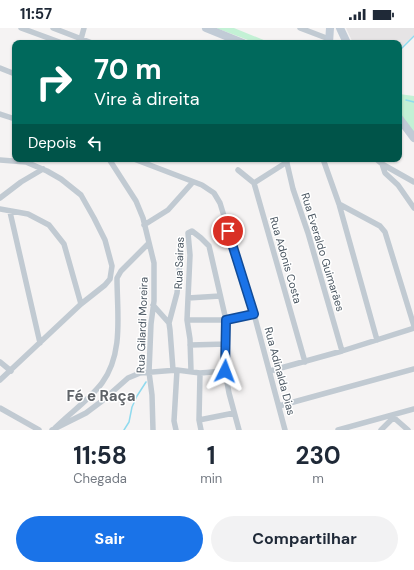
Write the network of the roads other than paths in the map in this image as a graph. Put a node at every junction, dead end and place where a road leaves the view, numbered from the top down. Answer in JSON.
{"nodes":[{"id":1,"x":20,"y":28,"type":"edge"},
{"id":2,"x":53,"y":28,"type":"edge"},
{"id":3,"x":84,"y":28,"type":"edge"},
{"id":4,"x":206,"y":28,"type":"edge"},
{"id":5,"x":300,"y":28,"type":"edge"},
{"id":6,"x":317,"y":28,"type":"edge"},
{"id":7,"x":330,"y":28,"type":"edge"},
{"id":8,"x":340,"y":28,"type":"edge"},
{"id":9,"x":321,"y":36,"type":"junction"},
{"id":10,"x":81,"y":39,"type":"joint"},
{"id":11,"x":54,"y":40,"type":"edge"},
{"id":12,"x":236,"y":40,"type":"edge"},
{"id":13,"x":327,"y":40,"type":"edge"},
{"id":14,"x":329,"y":40,"type":"edge"},
{"id":15,"x":346,"y":40,"type":"edge"},
{"id":16,"x":0,"y":68,"type":"edge"},
{"id":17,"x":12,"y":73,"type":"edge"},
{"id":18,"x":0,"y":115,"type":"edge"},
{"id":19,"x":12,"y":118,"type":"edge"},
{"id":20,"x":402,"y":122,"type":"edge"},
{"id":21,"x":402,"y":125,"type":"edge"},
{"id":22,"x":414,"y":138,"type":"edge"},
{"id":23,"x":0,"y":160,"type":"edge"},
{"id":24,"x":12,"y":161,"type":"edge"},
{"id":25,"x":26,"y":162,"type":"edge"},
{"id":26,"x":111,"y":162,"type":"edge"},
{"id":27,"x":142,"y":162,"type":"edge"},
{"id":28,"x":285,"y":162,"type":"edge"},
{"id":29,"x":286,"y":162,"type":"edge"},
{"id":30,"x":324,"y":162,"type":"edge"},
{"id":31,"x":380,"y":162,"type":"edge"},
{"id":32,"x":382,"y":164,"type":"junction"},
{"id":33,"x":43,"y":169,"type":"junction"},
{"id":34,"x":238,"y":170,"type":"dead end"},
{"id":35,"x":193,"y":182,"type":"junction"},
{"id":36,"x":414,"y":182,"type":"edge"},
{"id":37,"x":254,"y":183,"type":"junction"},
{"id":38,"x":0,"y":198,"type":"edge"},
{"id":39,"x":339,"y":204,"type":"junction"},
{"id":40,"x":414,"y":208,"type":"edge"},
{"id":41,"x":0,"y":209,"type":"edge"},
{"id":42,"x":10,"y":212,"type":"junction"},
{"id":43,"x":144,"y":225,"type":"junction"},
{"id":44,"x":149,"y":243,"type":"junction"},
{"id":45,"x":180,"y":262,"type":"dead end"},
{"id":46,"x":220,"y":296,"type":"junction"},
{"id":47,"x":188,"y":298,"type":"junction"},
{"id":48,"x":81,"y":304,"type":"junction"},
{"id":49,"x":153,"y":305,"type":"junction"},
{"id":50,"x":254,"y":314,"type":"junction"},
{"id":51,"x":187,"y":320,"type":"junction"},
{"id":52,"x":226,"y":320,"type":"junction"},
{"id":53,"x":168,"y":323,"type":"junction"},
{"id":54,"x":414,"y":327,"type":"edge"},
{"id":55,"x":377,"y":340,"type":"junction"},
{"id":56,"x":40,"y":343,"type":"junction"},
{"id":57,"x":227,"y":344,"type":"junction"},
{"id":58,"x":190,"y":345,"type":"junction"},
{"id":59,"x":342,"y":351,"type":"junction"},
{"id":60,"x":0,"y":362,"type":"edge"},
{"id":61,"x":305,"y":362,"type":"junction"},
{"id":62,"x":175,"y":370,"type":"junction"},
{"id":63,"x":414,"y":370,"type":"edge"},
{"id":64,"x":11,"y":371,"type":"junction"},
{"id":65,"x":191,"y":371,"type":"junction"},
{"id":66,"x":225,"y":371,"type":"junction"},
{"id":67,"x":270,"y":371,"type":"junction"},
{"id":68,"x":148,"y":372,"type":"junction"},
{"id":69,"x":200,"y":373,"type":"junction"},
{"id":70,"x":0,"y":380,"type":"edge"},
{"id":71,"x":279,"y":406,"type":"junction"},
{"id":72,"x":0,"y":408,"type":"edge"},
{"id":73,"x":414,"y":409,"type":"edge"},
{"id":74,"x":234,"y":412,"type":"junction"},
{"id":75,"x":393,"y":417,"type":"junction"},
{"id":76,"x":199,"y":420,"type":"junction"},
{"id":77,"x":351,"y":428,"type":"edge"},
{"id":78,"x":54,"y":429,"type":"edge"},
{"id":79,"x":39,"y":430,"type":"edge"},
{"id":80,"x":153,"y":430,"type":"edge"},
{"id":81,"x":176,"y":430,"type":"edge"},
{"id":82,"x":201,"y":430,"type":"edge"},
{"id":83,"x":239,"y":430,"type":"edge"},
{"id":84,"x":286,"y":430,"type":"edge"},
{"id":85,"x":338,"y":430,"type":"edge"},
{"id":86,"x":381,"y":430,"type":"edge"},
{"id":87,"x":408,"y":430,"type":"edge"}],
"edges":[{"from":1,"to":11,"type":"street"},
{"from":2,"to":10,"type":"street"},
{"from":3,"to":10,"type":"street"},
{"from":4,"to":12,"type":"main road"},
{"from":5,"to":9,"type":"street"},
{"from":6,"to":9,"type":"street"},
{"from":7,"to":14,"type":"main road"},
{"from":8,"to":15,"type":"main road"},
{"from":9,"to":13,"type":"street"},
{"from":16,"to":17,"type":"street"},
{"from":18,"to":19,"type":"street"},
{"from":20,"to":22,"type":"main road"},
{"from":21,"to":22,"type":"main road"},
{"from":23,"to":24,"type":"street"},
{"from":25,"to":33,"type":"street"},
{"from":26,"to":43,"type":"street","name":"Rua Gilardi Moreira"},
{"from":27,"to":35,"type":"street"},
{"from":28,"to":37,"type":"street"},
{"from":29,"to":59,"type":"street","name":"Rua Everaldo Guimarães"},
{"from":30,"to":39,"type":"street"},
{"from":31,"to":32,"type":"street"},
{"from":32,"to":36,"type":"street"},
{"from":32,"to":40,"type":"street"},
{"from":33,"to":38,"type":"street"},
{"from":33,"to":48,"type":"street"},
{"from":34,"to":37,"type":"street"},
{"from":35,"to":43,"type":"street"},
{"from":35,"to":50,"type":"street","name":"Rua Adinalda Dias"},
{"from":37,"to":61,"type":"street","name":"Rua Adonis Costa"},
{"from":39,"to":54,"type":"street"},
{"from":39,"to":55,"type":"street"},
{"from":41,"to":42,"type":"street"},
{"from":42,"to":48,"type":"street"},
{"from":42,"to":56,"type":"street"},
{"from":43,"to":44,"type":"street","name":"Rua Gilardi Moreira"},
{"from":44,"to":49,"type":"street","name":"Rua Gilardi Moreira"},
{"from":44,"to":78,"type":"street"},
{"from":45,"to":53,"type":"street"},
{"from":46,"to":47,"type":"street"},
{"from":46,"to":47,"type":"street","name":"Rua Sairas"},
{"from":46,"to":52,"type":"street","name":"Rua Sairas"},
{"from":47,"to":51,"type":"street","name":"Rua Sairas"},
{"from":48,"to":56,"type":"street"},
{"from":49,"to":53,"type":"street"},
{"from":49,"to":68,"type":"street","name":"Rua Gilardi Moreira"},
{"from":50,"to":52,"type":"street"},
{"from":50,"to":67,"type":"street","name":"Rua Adinalda Dias"},
{"from":51,"to":52,"type":"street"},
{"from":51,"to":58,"type":"street","name":"Rua Sairas"},
{"from":52,"to":57,"type":"street","name":"Rua Sairas"},
{"from":53,"to":62,"type":"street"},
{"from":54,"to":55,"type":"street"},
{"from":55,"to":59,"type":"street"},
{"from":56,"to":64,"type":"street"},
{"from":57,"to":58,"type":"street"},
{"from":57,"to":66,"type":"street","name":"Rua Sairas"},
{"from":58,"to":65,"type":"street","name":"Rua Sairas"},
{"from":59,"to":61,"type":"street"},
{"from":60,"to":64,"type":"street"},
{"from":61,"to":67,"type":"street"},
{"from":62,"to":65,"type":"street"},
{"from":62,"to":68,"type":"street"},
{"from":62,"to":81,"type":"street"},
{"from":63,"to":71,"type":"street"},
{"from":64,"to":70,"type":"street"},
{"from":65,"to":69,"type":"street"},
{"from":66,"to":69,"type":"street"},
{"from":66,"to":74,"type":"street","name":"Rua Sairas"},
{"from":67,"to":71,"type":"street","name":"Rua Adinalda Dias"},
{"from":68,"to":78,"type":"street"},
{"from":68,"to":80,"type":"street","name":"Rua Gilardi Moreira"},
{"from":69,"to":76,"type":"street"},
{"from":71,"to":84,"type":"street","name":"Rua Adinalda Dias"},
{"from":72,"to":79,"type":"street"},
{"from":73,"to":75,"type":"street"},
{"from":74,"to":76,"type":"street"},
{"from":74,"to":83,"type":"street","name":"Rua Sairas"},
{"from":75,"to":77,"type":"street"},
{"from":75,"to":86,"type":"street"},
{"from":75,"to":87,"type":"street"},
{"from":76,"to":82,"type":"street"},
{"from":77,"to":85,"type":"street"}]}
